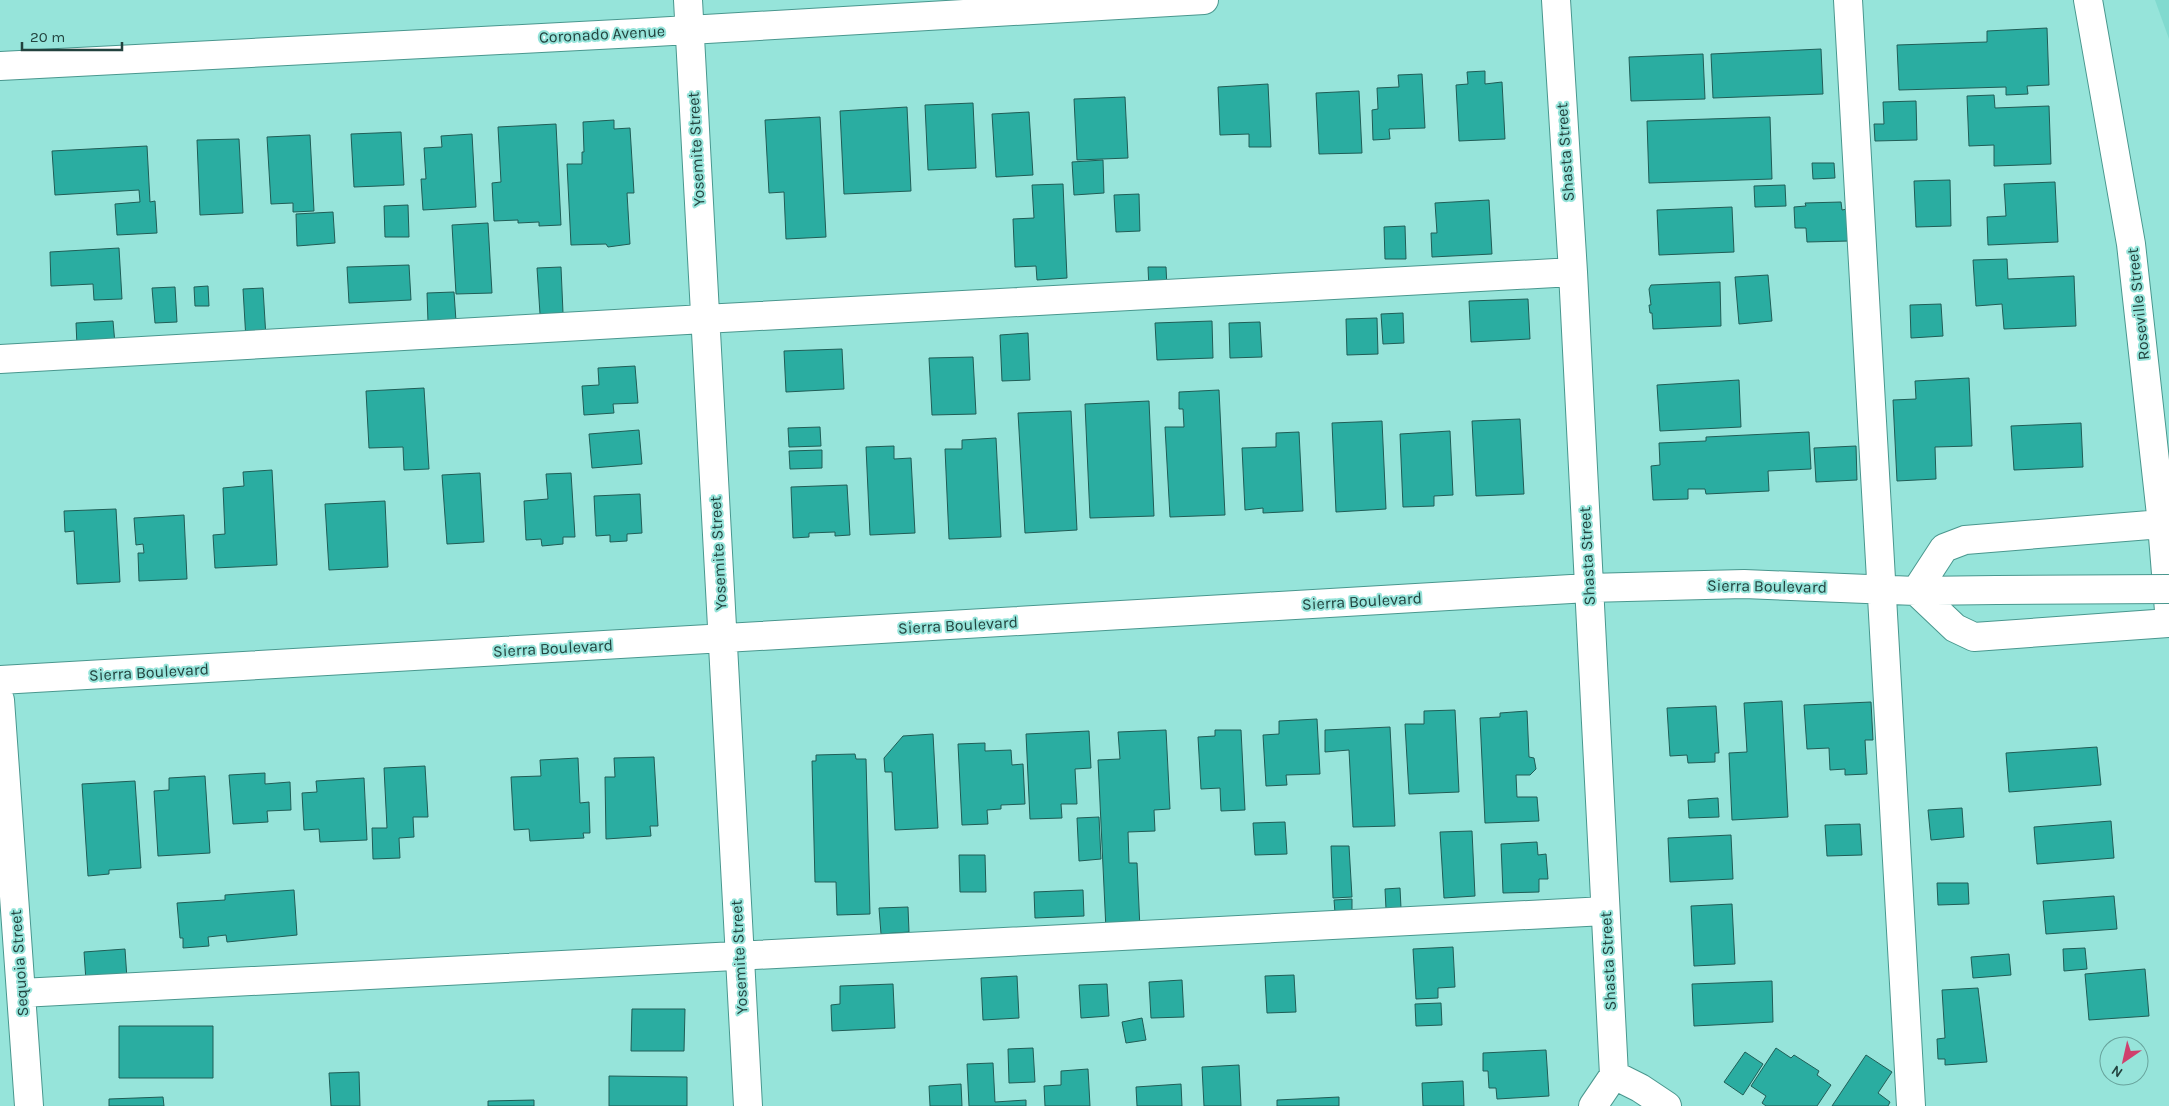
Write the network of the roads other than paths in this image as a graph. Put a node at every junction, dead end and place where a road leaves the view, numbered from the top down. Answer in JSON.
{"nodes":[{"id":1,"x":688,"y":0,"type":"edge"},
{"id":2,"x":1204,"y":0,"type":"edge"},
{"id":3,"x":1556,"y":0,"type":"edge"},
{"id":4,"x":1848,"y":0,"type":"edge"},
{"id":5,"x":2088,"y":0,"type":"edge"},
{"id":6,"x":690,"y":29,"type":"junction"},
{"id":7,"x":0,"y":66,"type":"edge"},
{"id":8,"x":1573,"y":272,"type":"junction"},
{"id":9,"x":704,"y":318,"type":"junction"},
{"id":10,"x":0,"y":360,"type":"edge"},
{"id":11,"x":2162,"y":524,"type":"junction"},
{"id":12,"x":1588,"y":588,"type":"junction"},
{"id":13,"x":1881,"y":589,"type":"junction"},
{"id":14,"x":2169,"y":589,"type":"edge"},
{"id":15,"x":1916,"y":591,"type":"junction"},
{"id":16,"x":2169,"y":611,"type":"edge"},
{"id":17,"x":2169,"y":623,"type":"edge"},
{"id":18,"x":722,"y":639,"type":"junction"},
{"id":19,"x":0,"y":680,"type":"edge"},
{"id":20,"x":0,"y":700,"type":"edge"},
{"id":21,"x":1605,"y":911,"type":"junction"},
{"id":22,"x":738,"y":955,"type":"junction"},
{"id":23,"x":21,"y":993,"type":"junction"},
{"id":24,"x":1614,"y":1074,"type":"junction"},
{"id":25,"x":29,"y":1106,"type":"edge"},
{"id":26,"x":748,"y":1106,"type":"edge"},
{"id":27,"x":1593,"y":1106,"type":"edge"},
{"id":28,"x":1667,"y":1106,"type":"edge"},
{"id":29,"x":1911,"y":1106,"type":"edge"}],
"edges":[{"from":1,"to":6,"type":"street","name":"Yosemite Street"},
{"from":2,"to":6,"type":"street","name":"Coronado Avenue"},
{"from":3,"to":8,"type":"street","name":"Shasta Street"},
{"from":4,"to":13,"type":"street"},
{"from":5,"to":11,"type":"street","name":"Roseville Street"},
{"from":6,"to":7,"type":"street","name":"Coronado Avenue"},
{"from":6,"to":9,"type":"street","name":"Yosemite Street"},
{"from":8,"to":9,"type":"street"},
{"from":8,"to":12,"type":"street","name":"Shasta Street"},
{"from":9,"to":10,"type":"street"},
{"from":9,"to":18,"type":"street","name":"Yosemite Street"},
{"from":11,"to":15,"type":"street"},
{"from":11,"to":16,"type":"street","name":"Roseville Street"},
{"from":12,"to":13,"type":"street","name":"Sierra Boulevard"},
{"from":12,"to":18,"type":"street","name":"Sierra Boulevard"},
{"from":12,"to":21,"type":"street","name":"Shasta Street"},
{"from":13,"to":15,"type":"street","name":"Sierra Boulevard"},
{"from":13,"to":29,"type":"street"},
{"from":14,"to":15,"type":"street","name":"Sierra Boulevard","bridge":true},
{"from":15,"to":17,"type":"street"},
{"from":18,"to":19,"type":"street","name":"Sierra Boulevard"},
{"from":18,"to":22,"type":"street","name":"Yosemite Street"},
{"from":20,"to":23,"type":"street","name":"Sequoia Street"},
{"from":21,"to":22,"type":"street"},
{"from":21,"to":24,"type":"street","name":"Shasta Street"},
{"from":22,"to":23,"type":"street"},
{"from":22,"to":26,"type":"street","name":"Yosemite Street"},
{"from":23,"to":25,"type":"street","name":"Sequoia Street"},
{"from":24,"to":27,"type":"street"},
{"from":24,"to":28,"type":"street"}]}
